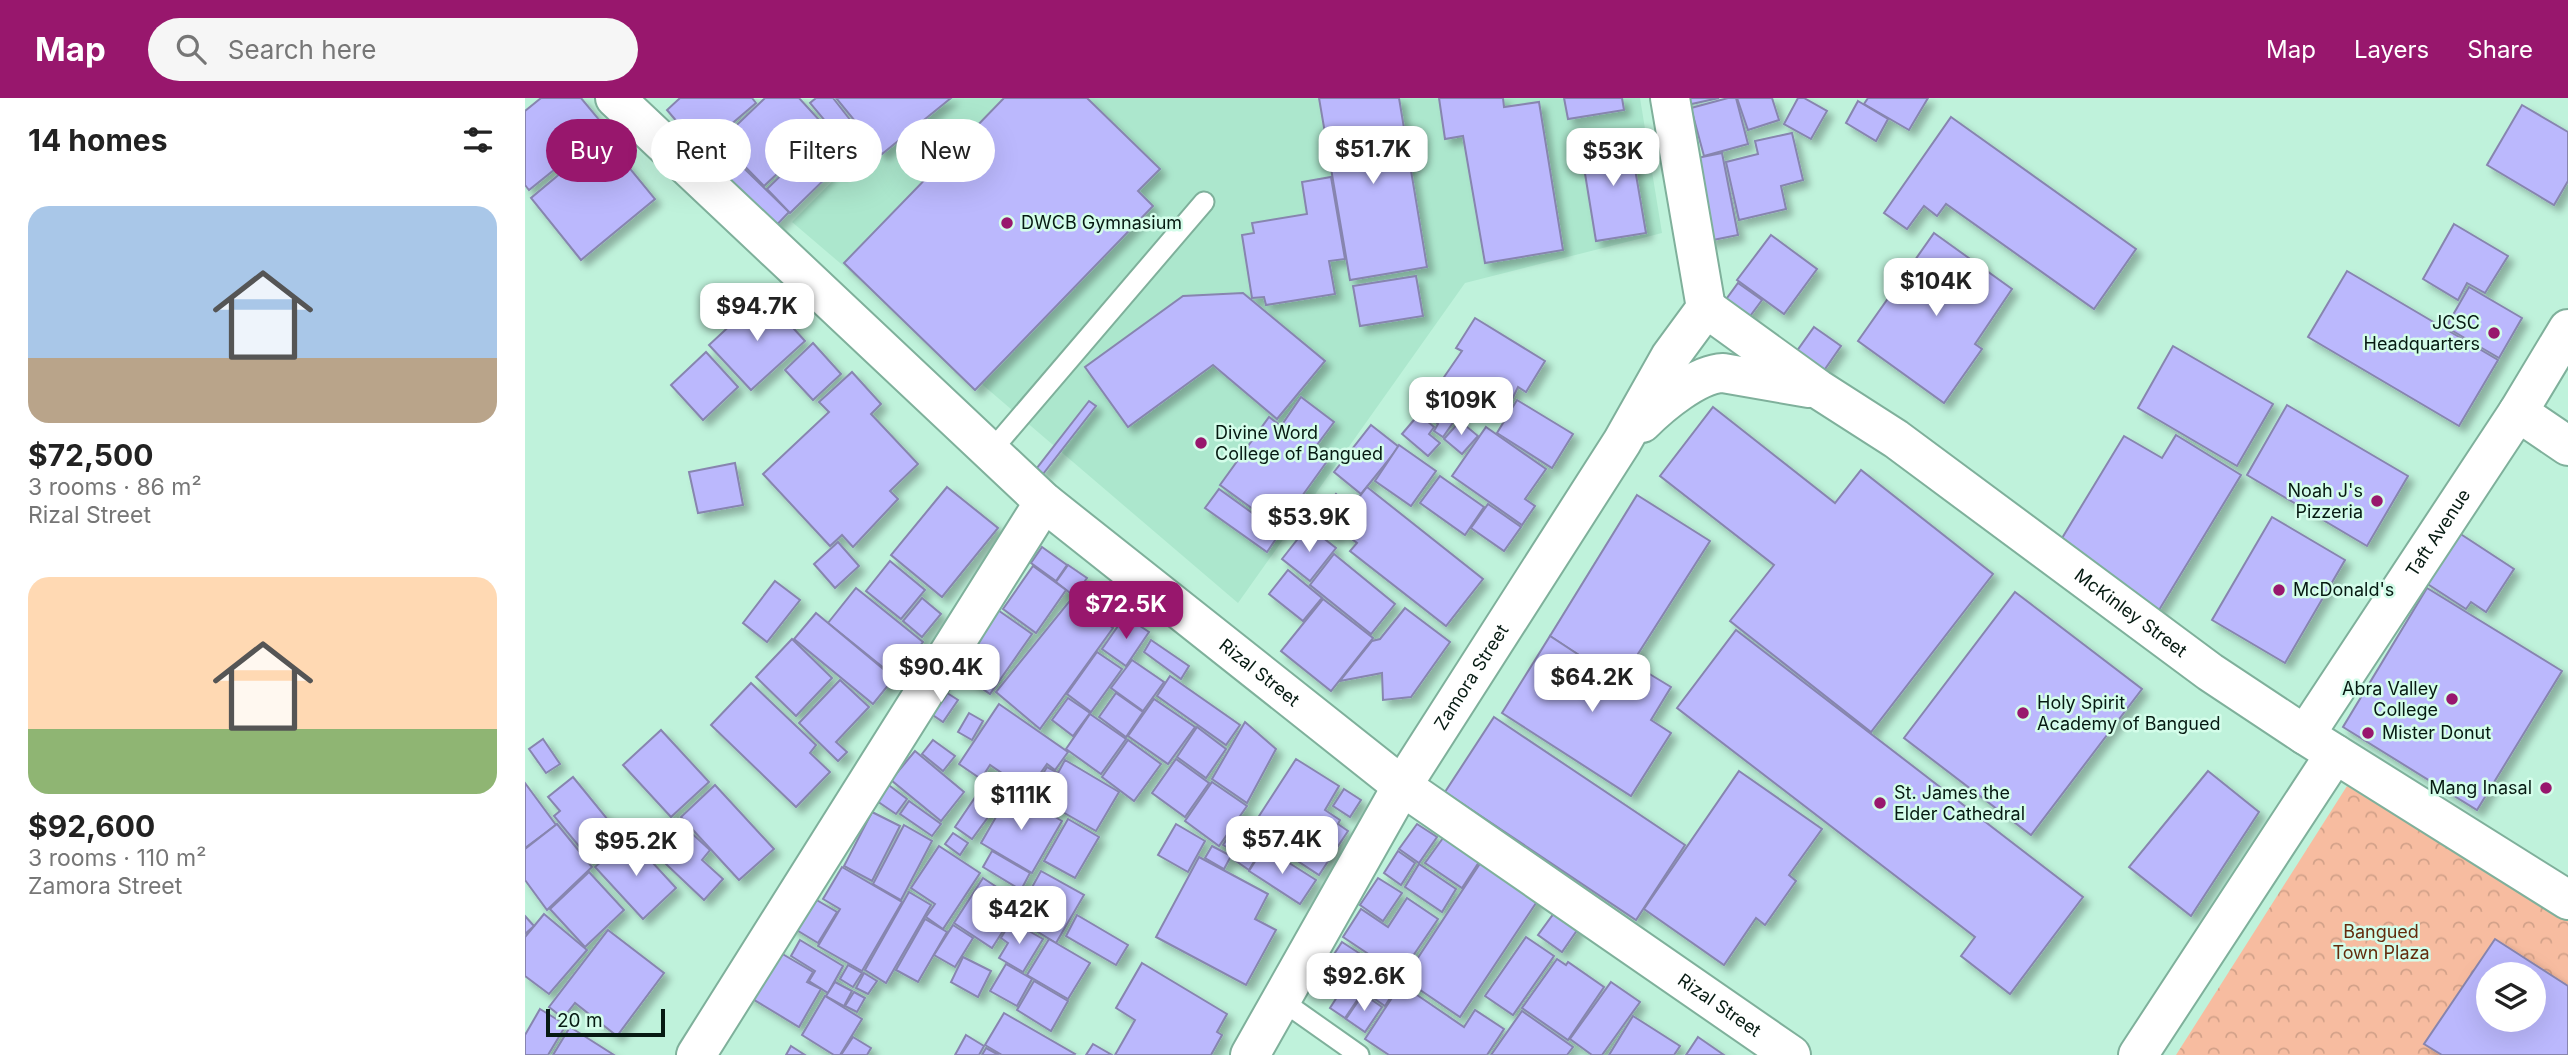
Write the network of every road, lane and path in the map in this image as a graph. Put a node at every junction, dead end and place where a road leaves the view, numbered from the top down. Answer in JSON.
{"nodes":[{"id":1,"x":615,"y":98,"type":"edge"},
{"id":2,"x":1670,"y":98,"type":"edge"},
{"id":3,"x":1204,"y":202,"type":"dead end"},
{"id":4,"x":1706,"y":308,"type":"junction"},
{"id":5,"x":2568,"y":328,"type":"edge"},
{"id":6,"x":1818,"y":389,"type":"junction"},
{"id":7,"x":2518,"y":412,"type":"junction"},
{"id":8,"x":1622,"y":442,"type":"junction"},
{"id":9,"x":2568,"y":446,"type":"edge"},
{"id":10,"x":991,"y":452,"type":"junction"},
{"id":11,"x":1044,"y":502,"type":"junction"},
{"id":12,"x":2320,"y":745,"type":"junction"},
{"id":13,"x":1402,"y":786,"type":"junction"},
{"id":14,"x":2568,"y":900,"type":"edge"},
{"id":15,"x":1281,"y":1000,"type":"junction"},
{"id":16,"x":696,"y":1055,"type":"edge"},
{"id":17,"x":1250,"y":1055,"type":"edge"},
{"id":18,"x":1359,"y":1055,"type":"edge"},
{"id":19,"x":1791,"y":1055,"type":"edge"},
{"id":20,"x":2138,"y":1055,"type":"edge"}],
"edges":[{"from":1,"to":10,"type":"street","name":"Rizal Street"},
{"from":2,"to":4,"type":"street"},
{"from":3,"to":10,"type":"lane"},
{"from":4,"to":6,"type":"street","name":"McKinley Street"},
{"from":4,"to":8,"type":"street","name":"Zamora Street"},
{"from":5,"to":7,"type":"street","name":"Taft Avenue"},
{"from":6,"to":8,"type":"street"},
{"from":6,"to":12,"type":"street","name":"McKinley Street"},
{"from":7,"to":9,"type":"street"},
{"from":7,"to":12,"type":"street","name":"Taft Avenue"},
{"from":8,"to":13,"type":"street","name":"Zamora Street"},
{"from":10,"to":11,"type":"street","name":"Rizal Street"},
{"from":11,"to":13,"type":"street","name":"Rizal Street"},
{"from":11,"to":16,"type":"street"},
{"from":12,"to":14,"type":"street","name":"McKinley Street"},
{"from":12,"to":20,"type":"street","name":"Taft Avenue"},
{"from":13,"to":15,"type":"street","name":"Zamora Street"},
{"from":13,"to":19,"type":"street","name":"Rizal Street"},
{"from":15,"to":17,"type":"street","name":"Zamora Street"},
{"from":15,"to":18,"type":"lane"}]}
